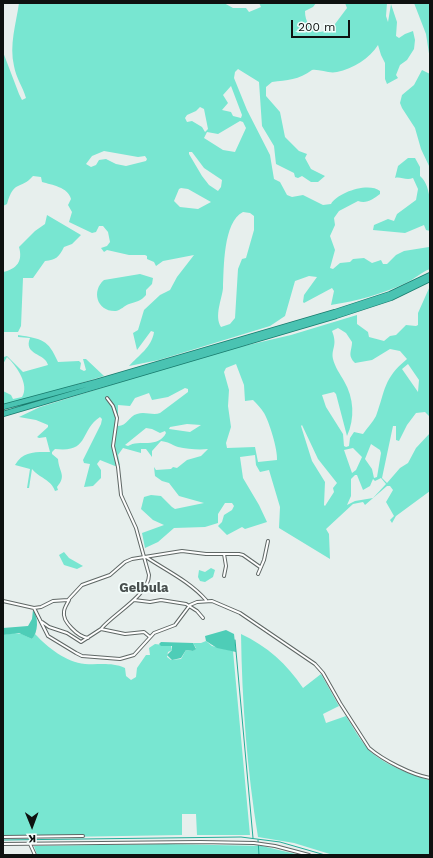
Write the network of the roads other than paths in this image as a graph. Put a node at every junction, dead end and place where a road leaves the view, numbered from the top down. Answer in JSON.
{"nodes":[{"id":1,"x":430,"y":275,"type":"edge"},
{"id":2,"x":430,"y":279,"type":"edge"},
{"id":3,"x":107,"y":398,"type":"dead end"},
{"id":4,"x":3,"y":407,"type":"edge"},
{"id":5,"x":3,"y":414,"type":"edge"},
{"id":6,"x":268,"y":541,"type":"dead end"},
{"id":7,"x":224,"y":554,"type":"junction"},
{"id":8,"x":145,"y":557,"type":"junction"},
{"id":9,"x":260,"y":567,"type":"junction"},
{"id":10,"x":258,"y":574,"type":"dead end"},
{"id":11,"x":224,"y":576,"type":"dead end"},
{"id":12,"x":70,"y":599,"type":"junction"},
{"id":13,"x":134,"y":600,"type":"junction"},
{"id":14,"x":207,"y":600,"type":"junction"},
{"id":15,"x":3,"y":601,"type":"edge"},
{"id":16,"x":190,"y":605,"type":"junction"},
{"id":17,"x":34,"y":608,"type":"junction"},
{"id":18,"x":203,"y":618,"type":"dead end"},
{"id":19,"x":41,"y":620,"type":"junction"},
{"id":20,"x":101,"y":629,"type":"junction"},
{"id":21,"x":150,"y":637,"type":"junction"},
{"id":22,"x":88,"y":638,"type":"junction"},
{"id":23,"x":430,"y":778,"type":"edge"},
{"id":24,"x":83,"y":836,"type":"dead end"},
{"id":25,"x":3,"y":837,"type":"edge"},
{"id":26,"x":3,"y":844,"type":"edge"},
{"id":27,"x":30,"y":844,"type":"junction"},
{"id":28,"x":35,"y":855,"type":"edge"},
{"id":29,"x":309,"y":855,"type":"edge"}],
"edges":[{"from":1,"to":4,"type":"highway"},
{"from":2,"to":5,"type":"highway"},
{"from":3,"to":8,"type":"street"},
{"from":6,"to":9,"type":"street"},
{"from":7,"to":8,"type":"street"},
{"from":7,"to":9,"type":"street"},
{"from":7,"to":11,"type":"street"},
{"from":8,"to":12,"type":"street"},
{"from":8,"to":13,"type":"street"},
{"from":8,"to":14,"type":"street"},
{"from":9,"to":10,"type":"street"},
{"from":12,"to":17,"type":"street"},
{"from":12,"to":22,"type":"street"},
{"from":13,"to":16,"type":"street"},
{"from":13,"to":20,"type":"street"},
{"from":14,"to":16,"type":"street"},
{"from":14,"to":23,"type":"street"},
{"from":15,"to":17,"type":"street"},
{"from":16,"to":18,"type":"street"},
{"from":16,"to":21,"type":"street"},
{"from":17,"to":19,"type":"street"},
{"from":19,"to":21,"type":"street"},
{"from":19,"to":22,"type":"street"},
{"from":20,"to":21,"type":"street"},
{"from":20,"to":22,"type":"street"},
{"from":24,"to":25,"type":"street"},
{"from":26,"to":27,"type":"street"},
{"from":27,"to":28,"type":"street"},
{"from":27,"to":29,"type":"street"}]}
